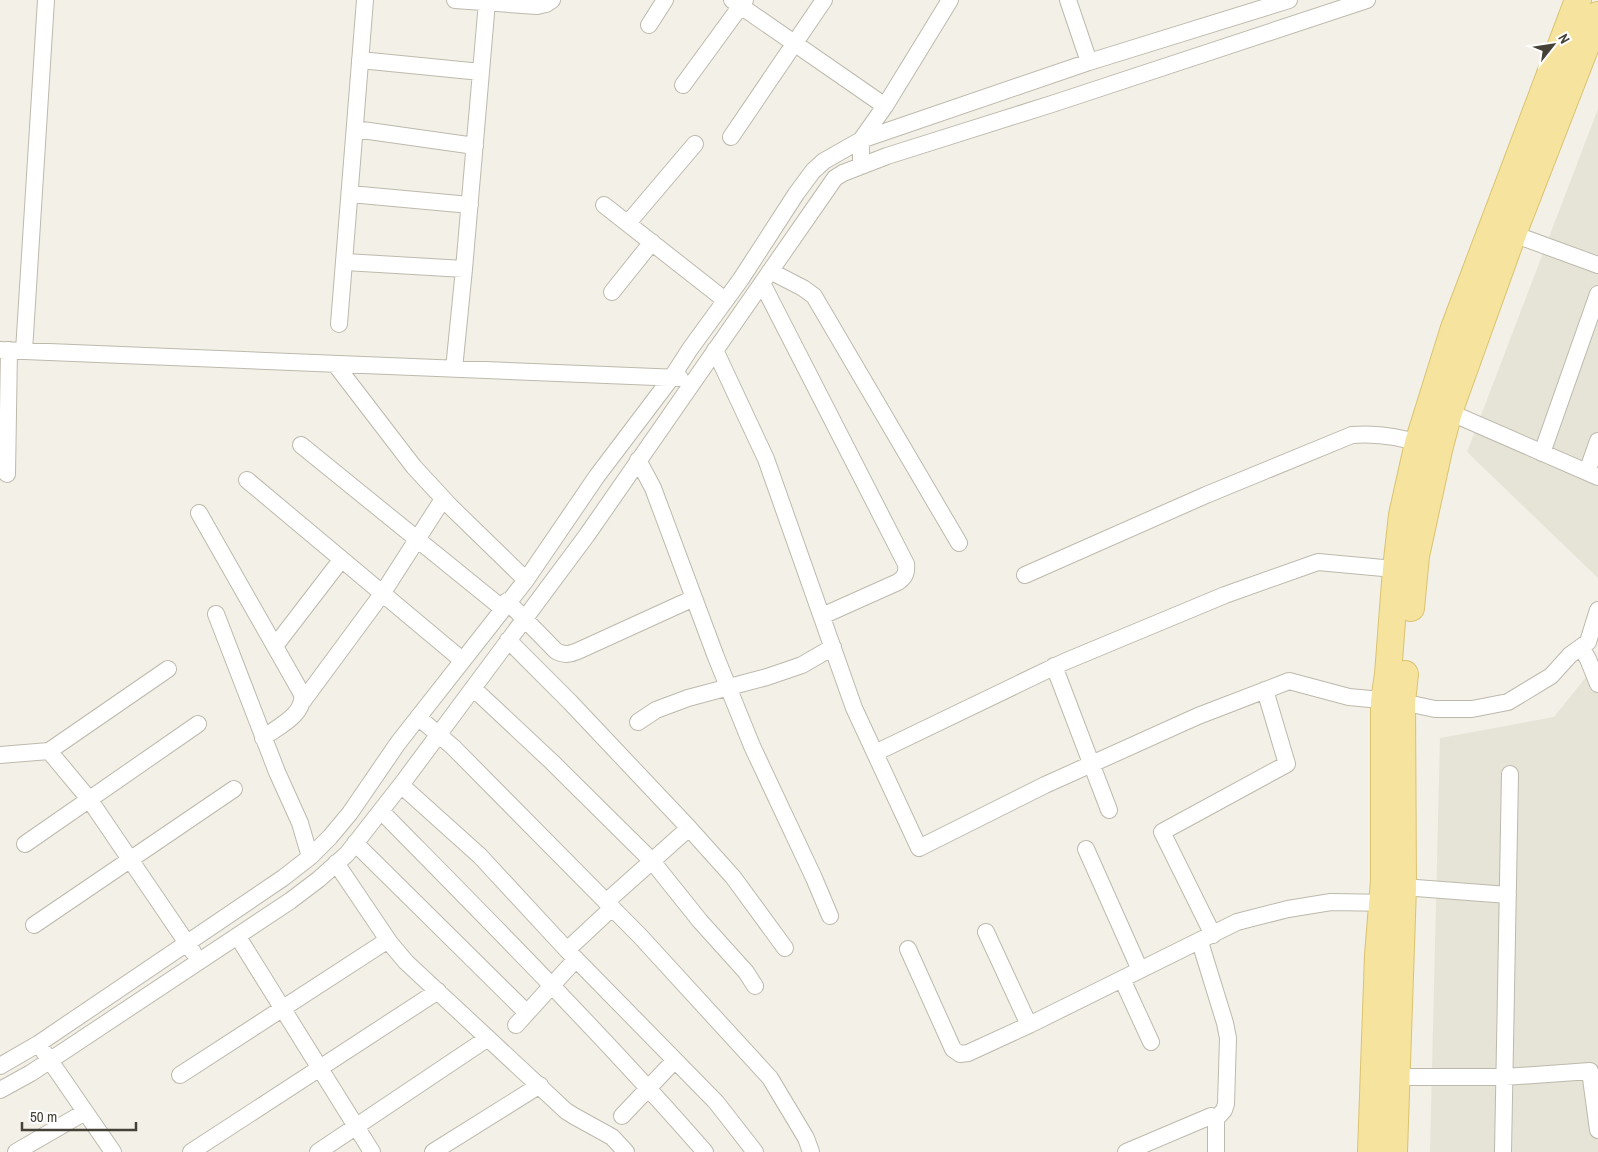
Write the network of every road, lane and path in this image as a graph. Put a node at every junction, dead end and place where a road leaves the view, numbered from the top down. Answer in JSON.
{"nodes":[{"id":1,"x":46,"y":0,"type":"edge"},
{"id":2,"x":365,"y":0,"type":"edge"},
{"id":3,"x":455,"y":0,"type":"edge"},
{"id":4,"x":552,"y":0,"type":"edge"},
{"id":5,"x":665,"y":0,"type":"edge"},
{"id":6,"x":824,"y":0,"type":"edge"},
{"id":7,"x":950,"y":0,"type":"edge"},
{"id":8,"x":1068,"y":0,"type":"edge"},
{"id":9,"x":1289,"y":0,"type":"edge"},
{"id":10,"x":1367,"y":0,"type":"edge"},
{"id":11,"x":1578,"y":0,"type":"edge"},
{"id":12,"x":487,"y":2,"type":"junction"},
{"id":13,"x":740,"y":2,"type":"edge"},
{"id":14,"x":1598,"y":15,"type":"edge"},
{"id":15,"x":649,"y":25,"type":"dead end"},
{"id":16,"x":795,"y":43,"type":"junction"},
{"id":17,"x":360,"y":60,"type":"junction"},
{"id":18,"x":1089,"y":62,"type":"junction"},
{"id":19,"x":481,"y":72,"type":"junction"},
{"id":20,"x":683,"y":85,"type":"dead end"},
{"id":21,"x":885,"y":106,"type":"junction"},
{"id":22,"x":355,"y":129,"type":"junction"},
{"id":23,"x":731,"y":137,"type":"dead end"},
{"id":24,"x":862,"y":140,"type":"junction"},
{"id":25,"x":695,"y":144,"type":"dead end"},
{"id":26,"x":475,"y":146,"type":"junction"},
{"id":27,"x":861,"y":166,"type":"junction"},
{"id":28,"x":350,"y":194,"type":"junction"},
{"id":29,"x":470,"y":205,"type":"junction"},
{"id":30,"x":604,"y":205,"type":"dead end"},
{"id":31,"x":628,"y":224,"type":"junction"},
{"id":32,"x":1503,"y":230,"type":"junction"},
{"id":33,"x":652,"y":242,"type":"junction"},
{"id":34,"x":344,"y":262,"type":"junction"},
{"id":35,"x":1598,"y":264,"type":"edge"},
{"id":36,"x":464,"y":269,"type":"junction"},
{"id":37,"x":766,"y":277,"type":"junction"},
{"id":38,"x":612,"y":292,"type":"dead end"},
{"id":39,"x":1598,"y":294,"type":"edge"},
{"id":40,"x":725,"y":300,"type":"junction"},
{"id":41,"x":339,"y":324,"type":"dead end"},
{"id":42,"x":11,"y":350,"type":"edge"},
{"id":43,"x":715,"y":350,"type":"junction"},
{"id":44,"x":335,"y":364,"type":"junction"},
{"id":45,"x":454,"y":369,"type":"junction"},
{"id":46,"x":672,"y":377,"type":"junction"},
{"id":47,"x":694,"y":379,"type":"junction"},
{"id":48,"x":1449,"y":412,"type":"junction"},
{"id":49,"x":1598,"y":441,"type":"edge"},
{"id":50,"x":301,"y":445,"type":"dead end"},
{"id":51,"x":1428,"y":446,"type":"junction"},
{"id":52,"x":1542,"y":453,"type":"junction"},
{"id":53,"x":638,"y":460,"type":"junction"},
{"id":54,"x":7,"y":474,"type":"dead end"},
{"id":55,"x":1592,"y":475,"type":"edge"},
{"id":56,"x":247,"y":480,"type":"dead end"},
{"id":57,"x":443,"y":499,"type":"junction"},
{"id":58,"x":200,"y":513,"type":"dead end"},
{"id":59,"x":417,"y":539,"type":"junction"},
{"id":60,"x":959,"y":543,"type":"dead end"},
{"id":61,"x":341,"y":560,"type":"junction"},
{"id":62,"x":1405,"y":570,"type":"junction"},
{"id":63,"x":1025,"y":576,"type":"dead end"},
{"id":64,"x":526,"y":580,"type":"junction"},
{"id":65,"x":382,"y":594,"type":"junction"},
{"id":66,"x":694,"y":598,"type":"junction"},
{"id":67,"x":505,"y":605,"type":"junction"},
{"id":68,"x":1598,"y":610,"type":"edge"},
{"id":69,"x":216,"y":614,"type":"dead end"},
{"id":70,"x":822,"y":616,"type":"junction"},
{"id":71,"x":524,"y":619,"type":"junction"},
{"id":72,"x":508,"y":640,"type":"junction"},
{"id":73,"x":275,"y":646,"type":"junction"},
{"id":74,"x":833,"y":647,"type":"junction"},
{"id":75,"x":1581,"y":647,"type":"junction"},
{"id":76,"x":1598,"y":649,"type":"edge"},
{"id":77,"x":462,"y":660,"type":"junction"},
{"id":78,"x":1054,"y":666,"type":"junction"},
{"id":79,"x":168,"y":669,"type":"dead end"},
{"id":80,"x":1598,"y":684,"type":"edge"},
{"id":81,"x":473,"y":688,"type":"junction"},
{"id":82,"x":729,"y":688,"type":"junction"},
{"id":83,"x":1265,"y":690,"type":"junction"},
{"id":84,"x":303,"y":701,"type":"junction"},
{"id":85,"x":1393,"y":702,"type":"junction"},
{"id":86,"x":418,"y":717,"type":"junction"},
{"id":87,"x":638,"y":722,"type":"dead end"},
{"id":88,"x":198,"y":724,"type":"dead end"},
{"id":89,"x":438,"y":735,"type":"junction"},
{"id":90,"x":263,"y":738,"type":"junction"},
{"id":91,"x":50,"y":751,"type":"junction"},
{"id":92,"x":875,"y":754,"type":"junction"},
{"id":93,"x":0,"y":755,"type":"edge"},
{"id":94,"x":1092,"y":764,"type":"junction"},
{"id":95,"x":1510,"y":774,"type":"dead end"},
{"id":96,"x":401,"y":785,"type":"junction"},
{"id":97,"x":234,"y":789,"type":"dead end"},
{"id":98,"x":89,"y":799,"type":"junction"},
{"id":99,"x":1109,"y":810,"type":"dead end"},
{"id":100,"x":381,"y":812,"type":"junction"},
{"id":101,"x":689,"y":828,"type":"junction"},
{"id":102,"x":355,"y":843,"type":"junction"},
{"id":103,"x":25,"y":844,"type":"dead end"},
{"id":104,"x":1086,"y":849,"type":"dead end"},
{"id":105,"x":310,"y":857,"type":"junction"},
{"id":106,"x":130,"y":860,"type":"junction"},
{"id":107,"x":652,"y":861,"type":"junction"},
{"id":108,"x":336,"y":863,"type":"junction"},
{"id":109,"x":1508,"y":895,"type":"junction"},
{"id":110,"x":1396,"y":898,"type":"junction"},
{"id":111,"x":609,"y":905,"type":"junction"},
{"id":112,"x":830,"y":916,"type":"dead end"},
{"id":113,"x":34,"y":925,"type":"dead end"},
{"id":114,"x":986,"y":932,"type":"dead end"},
{"id":115,"x":238,"y":937,"type":"junction"},
{"id":116,"x":1206,"y":938,"type":"junction"},
{"id":117,"x":388,"y":940,"type":"junction"},
{"id":118,"x":188,"y":944,"type":"junction"},
{"id":119,"x":785,"y":948,"type":"dead end"},
{"id":120,"x":908,"y":949,"type":"dead end"},
{"id":121,"x":572,"y":954,"type":"junction"},
{"id":122,"x":200,"y":962,"type":"junction"},
{"id":123,"x":1140,"y":970,"type":"junction"},
{"id":124,"x":1122,"y":979,"type":"junction"},
{"id":125,"x":552,"y":985,"type":"junction"},
{"id":126,"x":755,"y":986,"type":"dead end"},
{"id":127,"x":438,"y":991,"type":"junction"},
{"id":128,"x":283,"y":1007,"type":"junction"},
{"id":129,"x":1029,"y":1025,"type":"junction"},
{"id":130,"x":488,"y":1038,"type":"junction"},
{"id":131,"x":1151,"y":1042,"type":"dead end"},
{"id":132,"x":38,"y":1044,"type":"junction"},
{"id":133,"x":50,"y":1060,"type":"junction"},
{"id":134,"x":675,"y":1060,"type":"junction"},
{"id":135,"x":0,"y":1066,"type":"edge"},
{"id":136,"x":321,"y":1068,"type":"junction"},
{"id":137,"x":180,"y":1075,"type":"dead end"},
{"id":138,"x":1385,"y":1077,"type":"junction"},
{"id":139,"x":1505,"y":1077,"type":"junction"},
{"id":140,"x":540,"y":1086,"type":"junction"},
{"id":141,"x":649,"y":1088,"type":"junction"},
{"id":142,"x":0,"y":1090,"type":"edge"},
{"id":143,"x":85,"y":1112,"type":"junction"},
{"id":144,"x":622,"y":1116,"type":"dead end"},
{"id":145,"x":1216,"y":1119,"type":"junction"},
{"id":146,"x":357,"y":1126,"type":"junction"},
{"id":147,"x":1598,"y":1130,"type":"edge"},
{"id":148,"x":16,"y":1152,"type":"edge"},
{"id":149,"x":113,"y":1152,"type":"edge"},
{"id":150,"x":191,"y":1152,"type":"edge"},
{"id":151,"x":318,"y":1152,"type":"edge"},
{"id":152,"x":372,"y":1152,"type":"edge"},
{"id":153,"x":433,"y":1152,"type":"edge"},
{"id":154,"x":626,"y":1152,"type":"edge"},
{"id":155,"x":705,"y":1152,"type":"edge"},
{"id":156,"x":755,"y":1152,"type":"edge"},
{"id":157,"x":811,"y":1152,"type":"edge"},
{"id":158,"x":1126,"y":1152,"type":"edge"},
{"id":159,"x":1216,"y":1152,"type":"edge"},
{"id":160,"x":1372,"y":1152,"type":"edge"},
{"id":161,"x":1394,"y":1152,"type":"edge"},
{"id":162,"x":1503,"y":1152,"type":"edge"}],
"edges":[{"from":1,"to":42,"type":"street"},
{"from":2,"to":17,"type":"street"},
{"from":3,"to":12,"type":"street"},
{"from":4,"to":12,"type":"street"},
{"from":5,"to":15,"type":"street"},
{"from":6,"to":16,"type":"street"},
{"from":7,"to":21,"type":"street"},
{"from":8,"to":18,"type":"street"},
{"from":9,"to":18,"type":"street"},
{"from":10,"to":27,"type":"street"},
{"from":11,"to":32,"type":"main road"},
{"from":12,"to":19,"type":"street"},
{"from":13,"to":16,"type":"street"},
{"from":13,"to":20,"type":"street"},
{"from":14,"to":32,"type":"main road"},
{"from":16,"to":21,"type":"street"},
{"from":16,"to":23,"type":"street"},
{"from":17,"to":19,"type":"street"},
{"from":17,"to":22,"type":"street"},
{"from":18,"to":24,"type":"street"},
{"from":19,"to":26,"type":"street"},
{"from":21,"to":24,"type":"street"},
{"from":22,"to":26,"type":"street"},
{"from":22,"to":28,"type":"street"},
{"from":24,"to":27,"type":"street"},
{"from":24,"to":40,"type":"street"},
{"from":25,"to":31,"type":"street"},
{"from":26,"to":29,"type":"street"},
{"from":27,"to":37,"type":"street"},
{"from":28,"to":29,"type":"street"},
{"from":28,"to":34,"type":"street"},
{"from":29,"to":36,"type":"street"},
{"from":30,"to":31,"type":"street"},
{"from":31,"to":33,"type":"street"},
{"from":32,"to":35,"type":"street"},
{"from":32,"to":48,"type":"main road"},
{"from":32,"to":51,"type":"main road"},
{"from":33,"to":38,"type":"street"},
{"from":33,"to":40,"type":"street"},
{"from":34,"to":36,"type":"street"},
{"from":34,"to":41,"type":"street"},
{"from":36,"to":45,"type":"street"},
{"from":37,"to":43,"type":"street"},
{"from":37,"to":60,"type":"street"},
{"from":37,"to":70,"type":"street"},
{"from":39,"to":52,"type":"street"},
{"from":40,"to":46,"type":"street"},
{"from":42,"to":44,"type":"street"},
{"from":42,"to":54,"type":"street"},
{"from":43,"to":47,"type":"street"},
{"from":43,"to":70,"type":"street"},
{"from":44,"to":45,"type":"street"},
{"from":44,"to":57,"type":"street"},
{"from":45,"to":46,"type":"street"},
{"from":46,"to":47,"type":"street"},
{"from":46,"to":64,"type":"street"},
{"from":47,"to":53,"type":"street"},
{"from":48,"to":51,"type":"main road"},
{"from":48,"to":52,"type":"street"},
{"from":49,"to":55,"type":"street"},
{"from":50,"to":59,"type":"street"},
{"from":51,"to":62,"type":"main road"},
{"from":51,"to":63,"type":"street"},
{"from":52,"to":55,"type":"street"},
{"from":53,"to":66,"type":"street"},
{"from":53,"to":71,"type":"street"},
{"from":56,"to":61,"type":"street"},
{"from":57,"to":59,"type":"street"},
{"from":57,"to":64,"type":"street"},
{"from":58,"to":73,"type":"street"},
{"from":59,"to":65,"type":"street"},
{"from":59,"to":67,"type":"street"},
{"from":61,"to":65,"type":"street"},
{"from":61,"to":73,"type":"street"},
{"from":62,"to":78,"type":"street"},
{"from":62,"to":85,"type":"main road"},
{"from":64,"to":67,"type":"street"},
{"from":65,"to":77,"type":"street"},
{"from":65,"to":84,"type":"street"},
{"from":66,"to":71,"type":"street"},
{"from":66,"to":82,"type":"street"},
{"from":67,"to":71,"type":"street"},
{"from":67,"to":77,"type":"street"},
{"from":68,"to":75,"type":"street"},
{"from":69,"to":90,"type":"street"},
{"from":70,"to":74,"type":"street"},
{"from":71,"to":72,"type":"street"},
{"from":72,"to":81,"type":"street"},
{"from":72,"to":101,"type":"street"},
{"from":73,"to":84,"type":"street"},
{"from":74,"to":82,"type":"street"},
{"from":74,"to":92,"type":"street"},
{"from":75,"to":76,"type":"street"},
{"from":75,"to":80,"type":"street"},
{"from":75,"to":85,"type":"street"},
{"from":77,"to":86,"type":"street"},
{"from":78,"to":92,"type":"street"},
{"from":78,"to":94,"type":"street"},
{"from":79,"to":91,"type":"street"},
{"from":81,"to":89,"type":"street"},
{"from":81,"to":107,"type":"street"},
{"from":82,"to":87,"type":"street"},
{"from":82,"to":112,"type":"street"},
{"from":83,"to":85,"type":"street"},
{"from":83,"to":94,"type":"street"},
{"from":83,"to":116,"type":"street"},
{"from":84,"to":90,"type":"street"},
{"from":85,"to":110,"type":"main road"},
{"from":86,"to":89,"type":"street"},
{"from":86,"to":105,"type":"street"},
{"from":88,"to":98,"type":"street"},
{"from":89,"to":96,"type":"street"},
{"from":89,"to":111,"type":"street"},
{"from":90,"to":105,"type":"street"},
{"from":91,"to":93,"type":"street"},
{"from":91,"to":98,"type":"street"},
{"from":92,"to":94,"type":"street"},
{"from":94,"to":99,"type":"street"},
{"from":95,"to":109,"type":"street"},
{"from":96,"to":100,"type":"street"},
{"from":96,"to":121,"type":"street"},
{"from":97,"to":106,"type":"street"},
{"from":98,"to":103,"type":"street"},
{"from":98,"to":106,"type":"street"},
{"from":100,"to":102,"type":"street"},
{"from":100,"to":125,"type":"street"},
{"from":101,"to":107,"type":"street"},
{"from":101,"to":119,"type":"street"},
{"from":102,"to":108,"type":"street"},
{"from":102,"to":125,"type":"street"},
{"from":104,"to":123,"type":"street"},
{"from":105,"to":118,"type":"street"},
{"from":106,"to":113,"type":"street"},
{"from":106,"to":118,"type":"street"},
{"from":107,"to":111,"type":"street"},
{"from":107,"to":126,"type":"street"},
{"from":108,"to":115,"type":"street"},
{"from":108,"to":117,"type":"street"},
{"from":109,"to":110,"type":"street"},
{"from":109,"to":139,"type":"street"},
{"from":110,"to":116,"type":"street"},
{"from":110,"to":138,"type":"main road"},
{"from":111,"to":121,"type":"street"},
{"from":111,"to":157,"type":"street"},
{"from":114,"to":129,"type":"street"},
{"from":115,"to":122,"type":"street"},
{"from":115,"to":128,"type":"street"},
{"from":116,"to":123,"type":"street"},
{"from":116,"to":145,"type":"street"},
{"from":117,"to":127,"type":"street"},
{"from":117,"to":128,"type":"street"},
{"from":118,"to":122,"type":"street"},
{"from":118,"to":132,"type":"street"},
{"from":120,"to":129,"type":"street"},
{"from":121,"to":125,"type":"street"},
{"from":121,"to":134,"type":"street"},
{"from":122,"to":133,"type":"street"},
{"from":123,"to":124,"type":"street"},
{"from":124,"to":129,"type":"street"},
{"from":124,"to":131,"type":"street"},
{"from":125,"to":141,"type":"street"},
{"from":127,"to":130,"type":"street"},
{"from":127,"to":136,"type":"street"},
{"from":128,"to":136,"type":"street"},
{"from":128,"to":137,"type":"street"},
{"from":130,"to":140,"type":"street"},
{"from":130,"to":146,"type":"street"},
{"from":132,"to":133,"type":"street"},
{"from":132,"to":135,"type":"street"},
{"from":133,"to":142,"type":"street"},
{"from":133,"to":143,"type":"street"},
{"from":134,"to":141,"type":"street"},
{"from":134,"to":156,"type":"street"},
{"from":136,"to":146,"type":"street"},
{"from":136,"to":150,"type":"street"},
{"from":138,"to":139,"type":"street"},
{"from":138,"to":160,"type":"main road"},
{"from":138,"to":161,"type":"main road"},
{"from":139,"to":147,"type":"street"},
{"from":139,"to":162,"type":"street"},
{"from":140,"to":153,"type":"street"},
{"from":140,"to":154,"type":"street"},
{"from":141,"to":144,"type":"street"},
{"from":141,"to":155,"type":"street"},
{"from":143,"to":148,"type":"street"},
{"from":143,"to":149,"type":"street"},
{"from":145,"to":158,"type":"street"},
{"from":145,"to":159,"type":"street"},
{"from":146,"to":151,"type":"street"},
{"from":146,"to":152,"type":"street"}]}
